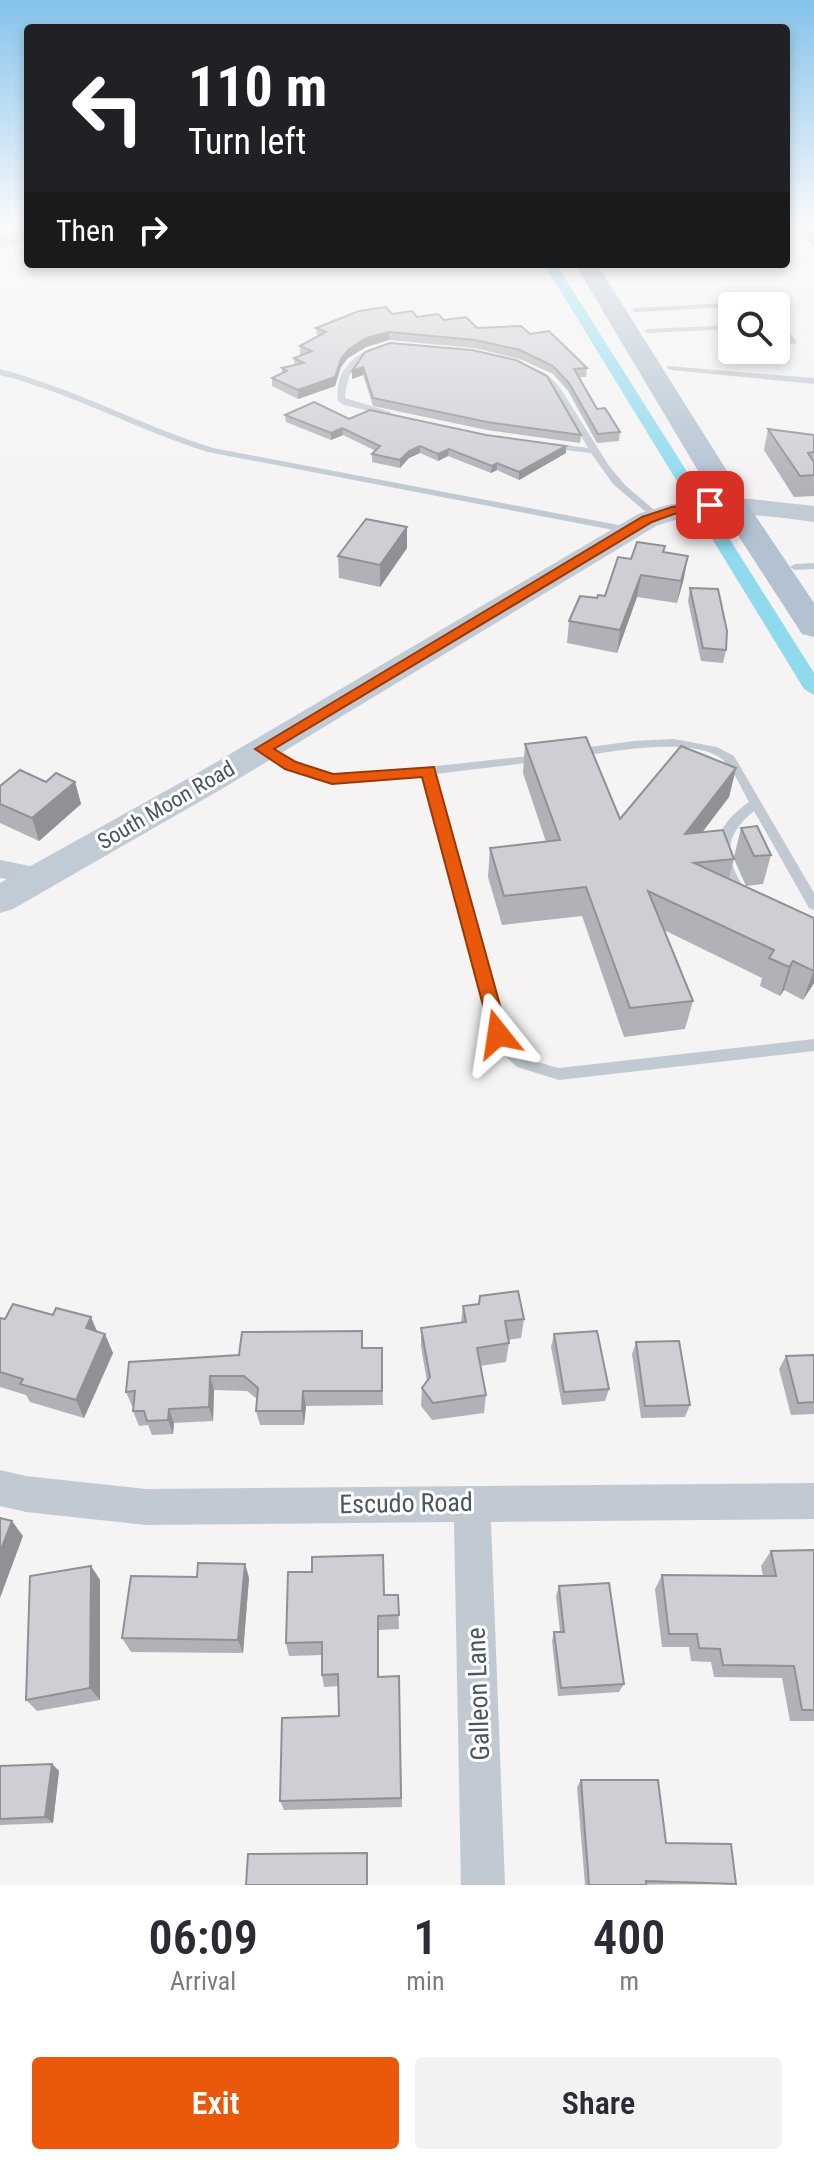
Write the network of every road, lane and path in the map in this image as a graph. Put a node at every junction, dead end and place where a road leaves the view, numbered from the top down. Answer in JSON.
{"nodes":[{"id":1,"x":616,"y":312,"type":"edge"},
{"id":2,"x":635,"y":312,"type":"edge"},
{"id":3,"x":690,"y":312,"type":"edge"},
{"id":4,"x":641,"y":321,"type":"junction"},
{"id":5,"x":718,"y":326,"type":"edge"},
{"id":6,"x":790,"y":339,"type":"edge"},
{"id":7,"x":793,"y":342,"type":"dead end"},
{"id":8,"x":407,"y":345,"type":"edge"},
{"id":9,"x":521,"y":365,"type":"edge"},
{"id":10,"x":671,"y":368,"type":"junction"},
{"id":11,"x":0,"y":372,"type":"edge"},
{"id":12,"x":814,"y":381,"type":"edge"},
{"id":13,"x":393,"y":415,"type":"edge"},
{"id":14,"x":541,"y":444,"type":"edge"},
{"id":15,"x":594,"y":451,"type":"junction"},
{"id":16,"x":737,"y":506,"type":"junction"},
{"id":17,"x":814,"y":514,"type":"edge"},
{"id":18,"x":656,"y":518,"type":"junction"},
{"id":19,"x":805,"y":566,"type":"edge"},
{"id":20,"x":814,"y":593,"type":"edge"},
{"id":21,"x":814,"y":627,"type":"edge"},
{"id":22,"x":263,"y":749,"type":"junction"},
{"id":23,"x":564,"y":754,"type":"edge"},
{"id":24,"x":549,"y":756,"type":"edge"},
{"id":25,"x":428,"y":771,"type":"junction"},
{"id":26,"x":756,"y":803,"type":"junction"},
{"id":27,"x":0,"y":869,"type":"edge"},
{"id":28,"x":41,"y":876,"type":"junction"},
{"id":29,"x":0,"y":900,"type":"edge"},
{"id":30,"x":752,"y":905,"type":"edge"},
{"id":31,"x":814,"y":905,"type":"edge"},
{"id":32,"x":814,"y":1045,"type":"edge"},
{"id":33,"x":0,"y":1488,"type":"edge"},
{"id":34,"x":814,"y":1501,"type":"edge"},
{"id":35,"x":472,"y":1502,"type":"junction"},
{"id":36,"x":483,"y":1885,"type":"edge"}],
"edges":[{"from":1,"to":16,"type":"main road"},
{"from":2,"to":4,"type":"main road"},
{"from":3,"to":4,"type":"lane"},
{"from":4,"to":5,"type":"lane"},
{"from":4,"to":10,"type":"main road"},
{"from":6,"to":7,"type":"lane"},
{"from":8,"to":13,"type":"lane"},
{"from":9,"to":15,"type":"lane"},
{"from":10,"to":12,"type":"lane"},
{"from":10,"to":16,"type":"main road"},
{"from":11,"to":18,"type":"lane"},
{"from":14,"to":15,"type":"lane"},
{"from":15,"to":18,"type":"lane"},
{"from":16,"to":17,"type":"street","name":"South Moon Road"},
{"from":16,"to":18,"type":"street","name":"South Moon Road"},
{"from":16,"to":19,"type":"main road"},
{"from":16,"to":21,"type":"main road"},
{"from":18,"to":22,"type":"street","name":"South Moon Road"},
{"from":19,"to":20,"type":"main road"},
{"from":22,"to":25,"type":"lane"},
{"from":22,"to":28,"type":"street","name":"South Moon Road"},
{"from":23,"to":26,"type":"lane"},
{"from":24,"to":25,"type":"lane"},
{"from":25,"to":32,"type":"lane"},
{"from":26,"to":30,"type":"lane"},
{"from":26,"to":31,"type":"lane"},
{"from":27,"to":28,"type":"street"},
{"from":28,"to":29,"type":"street","name":"South Moon Road"},
{"from":33,"to":35,"type":"street","name":"Escudo Road"},
{"from":34,"to":35,"type":"street","name":"Escudo Road"},
{"from":35,"to":36,"type":"street","name":"Galleon Lane"}]}
